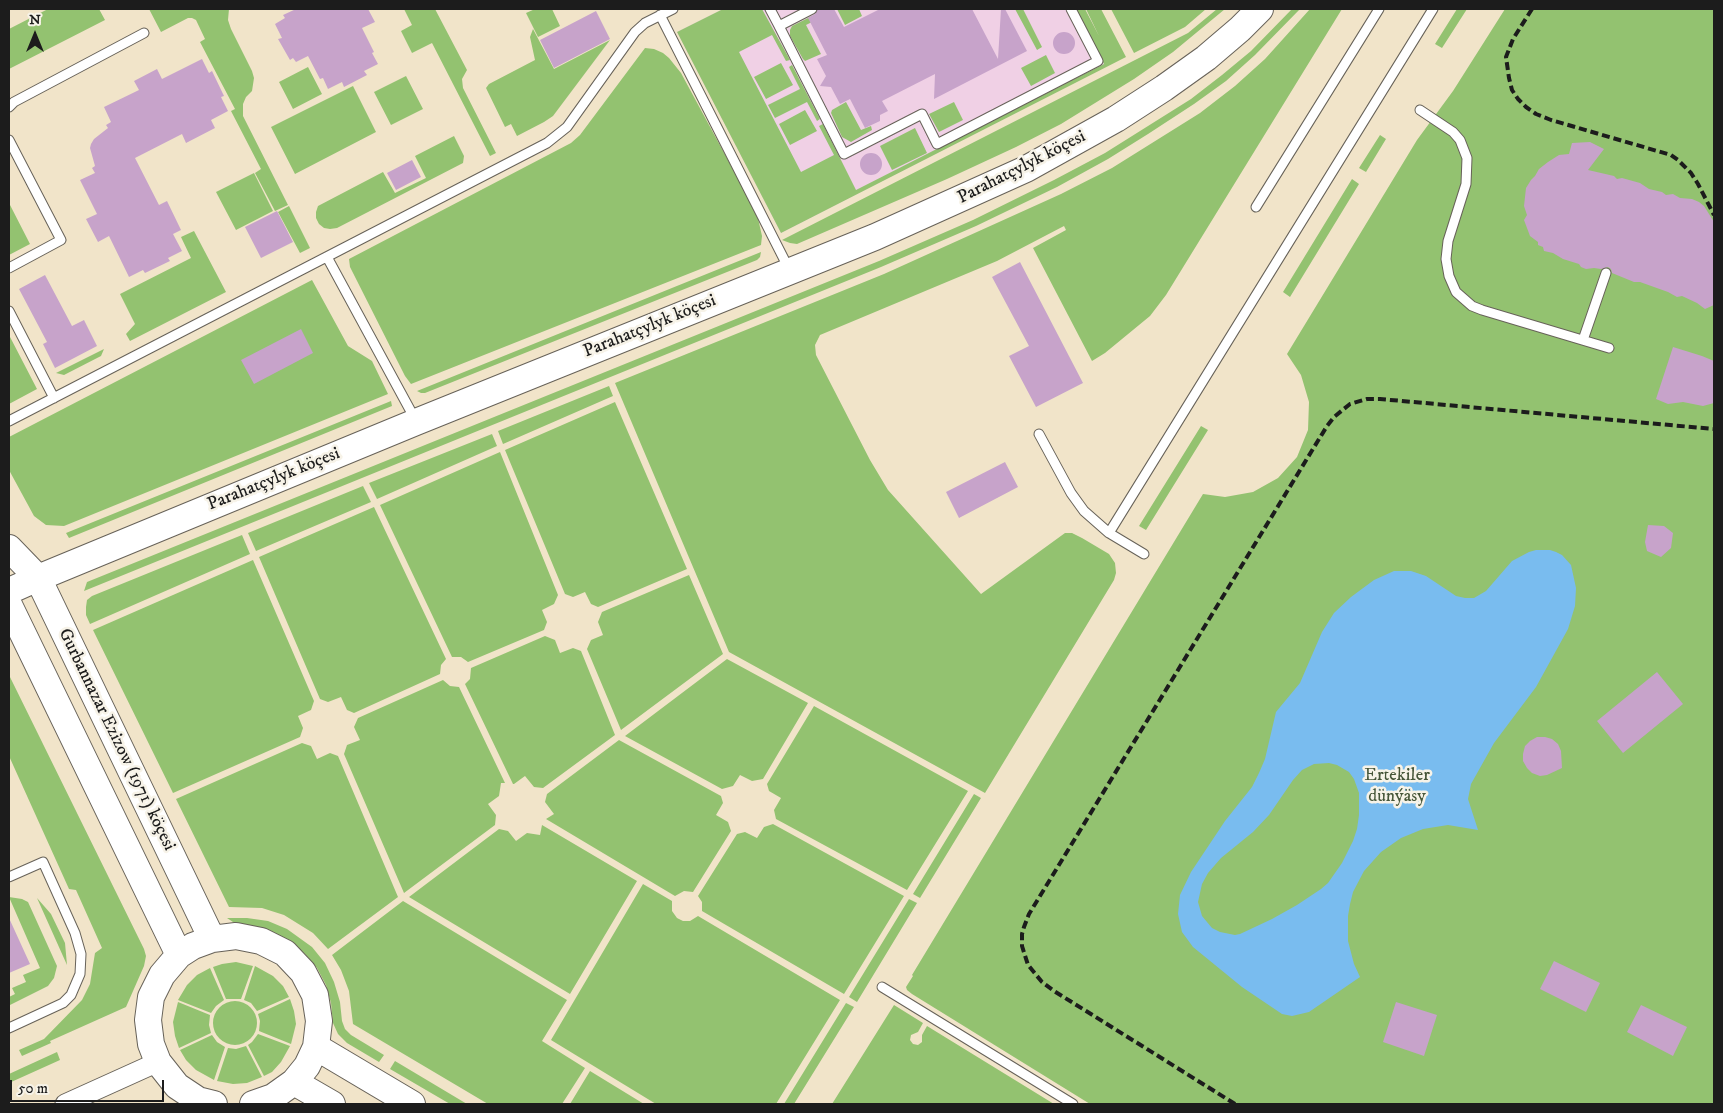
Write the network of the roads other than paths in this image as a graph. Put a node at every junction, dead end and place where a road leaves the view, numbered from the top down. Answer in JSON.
{"nodes":[{"id":1,"x":673,"y":9,"type":"edge"},
{"id":2,"x":770,"y":9,"type":"edge"},
{"id":3,"x":812,"y":9,"type":"edge"},
{"id":4,"x":1072,"y":9,"type":"edge"},
{"id":5,"x":1260,"y":9,"type":"edge"},
{"id":6,"x":1379,"y":9,"type":"edge"},
{"id":7,"x":1433,"y":9,"type":"edge"},
{"id":8,"x":660,"y":15,"type":"junction"},
{"id":9,"x":779,"y":26,"type":"junction"},
{"id":10,"x":144,"y":33,"type":"dead end"},
{"id":11,"x":9,"y":107,"type":"edge"},
{"id":12,"x":1420,"y":110,"type":"dead end"},
{"id":13,"x":9,"y":140,"type":"edge"},
{"id":14,"x":1256,"y":207,"type":"dead end"},
{"id":15,"x":327,"y":257,"type":"junction"},
{"id":16,"x":9,"y":268,"type":"edge"},
{"id":17,"x":790,"y":270,"type":"junction"},
{"id":18,"x":1606,"y":273,"type":"dead end"},
{"id":19,"x":9,"y":311,"type":"edge"},
{"id":20,"x":1583,"y":340,"type":"junction"},
{"id":21,"x":1609,"y":348,"type":"dead end"},
{"id":22,"x":54,"y":398,"type":"junction"},
{"id":23,"x":9,"y":421,"type":"edge"},
{"id":24,"x":416,"y":422,"type":"junction"},
{"id":25,"x":1039,"y":434,"type":"dead end"},
{"id":26,"x":1109,"y":532,"type":"junction"},
{"id":27,"x":9,"y":548,"type":"edge"},
{"id":28,"x":1144,"y":554,"type":"dead end"},
{"id":29,"x":38,"y":578,"type":"junction"},
{"id":30,"x":9,"y":592,"type":"edge"},
{"id":31,"x":9,"y":605,"type":"edge"},
{"id":32,"x":9,"y":877,"type":"edge"},
{"id":33,"x":212,"y":938,"type":"junction"},
{"id":34,"x":179,"y":955,"type":"junction"},
{"id":35,"x":882,"y":987,"type":"dead end"},
{"id":36,"x":9,"y":1028,"type":"edge"},
{"id":37,"x":316,"y":1047,"type":"junction"},
{"id":38,"x":158,"y":1062,"type":"junction"},
{"id":39,"x":294,"y":1082,"type":"junction"},
{"id":40,"x":65,"y":1104,"type":"edge"},
{"id":41,"x":214,"y":1104,"type":"edge"},
{"id":42,"x":253,"y":1104,"type":"edge"},
{"id":43,"x":332,"y":1104,"type":"edge"},
{"id":44,"x":412,"y":1104,"type":"edge"},
{"id":45,"x":1073,"y":1104,"type":"edge"}],
"edges":[{"from":1,"to":8,"type":"lane"},
{"from":2,"to":9,"type":"lane"},
{"from":3,"to":9,"type":"lane"},
{"from":4,"to":9,"type":"lane"},
{"from":5,"to":17,"type":"street","name":"Parahatçylyk köçesi"},
{"from":6,"to":14,"type":"lane"},
{"from":7,"to":26,"type":"lane"},
{"from":8,"to":15,"type":"lane"},
{"from":8,"to":17,"type":"lane"},
{"from":10,"to":11,"type":"lane"},
{"from":12,"to":20,"type":"lane"},
{"from":13,"to":16,"type":"lane"},
{"from":15,"to":22,"type":"lane"},
{"from":15,"to":24,"type":"lane"},
{"from":17,"to":24,"type":"street","name":"Parahatçylyk köçesi"},
{"from":18,"to":20,"type":"lane"},
{"from":19,"to":22,"type":"lane"},
{"from":20,"to":21,"type":"lane"},
{"from":22,"to":23,"type":"lane"},
{"from":24,"to":29,"type":"street","name":"Parahatçylyk köçesi"},
{"from":25,"to":26,"type":"lane"},
{"from":26,"to":28,"type":"lane"},
{"from":27,"to":29,"type":"street","name":"Gurbannazar Ezizow (1971) köçesi"},
{"from":29,"to":30,"type":"street","name":"Parahatçylyk köçesi"},
{"from":29,"to":33,"type":"street","name":"Gurbannazar Ezizow (1971) köçesi"},
{"from":31,"to":34,"type":"street"},
{"from":32,"to":36,"type":"lane"},
{"from":33,"to":34,"type":"street"},
{"from":33,"to":37,"type":"street"},
{"from":34,"to":38,"type":"street"},
{"from":35,"to":45,"type":"lane"},
{"from":37,"to":39,"type":"street"},
{"from":37,"to":44,"type":"street"},
{"from":38,"to":40,"type":"street"},
{"from":38,"to":41,"type":"street"},
{"from":39,"to":42,"type":"street"},
{"from":39,"to":43,"type":"street"}]}
